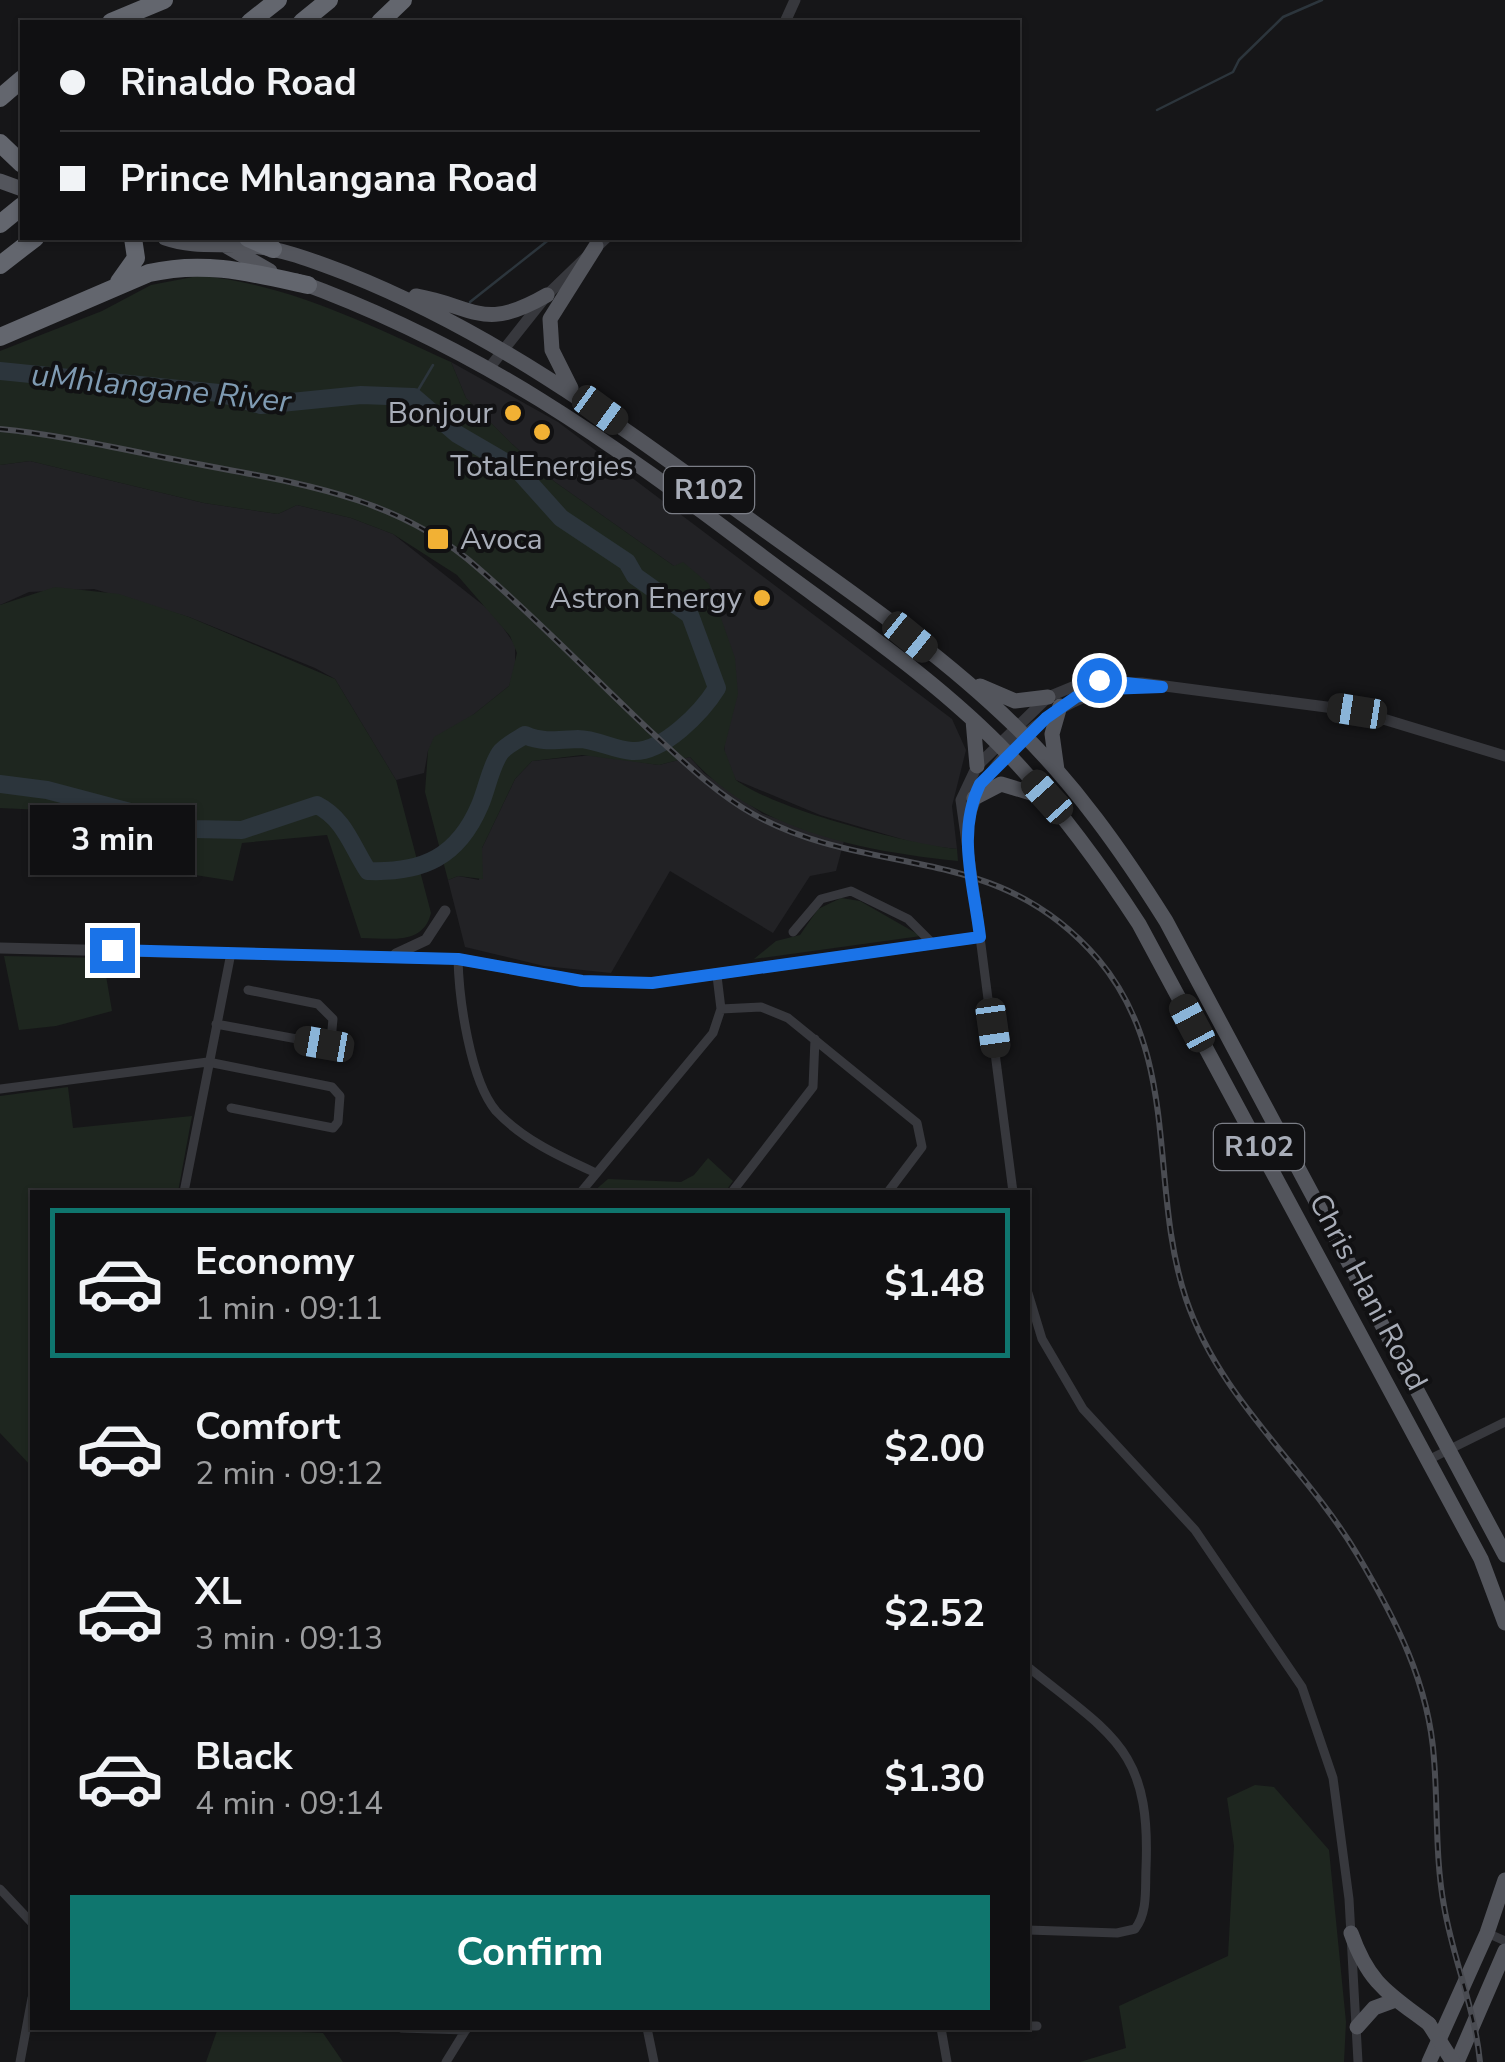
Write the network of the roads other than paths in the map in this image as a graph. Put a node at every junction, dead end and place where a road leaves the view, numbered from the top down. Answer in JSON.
{"nodes":[{"id":1,"x":164,"y":0,"type":"edge"},
{"id":2,"x":278,"y":0,"type":"edge"},
{"id":3,"x":330,"y":0,"type":"edge"},
{"id":4,"x":403,"y":0,"type":"edge"},
{"id":5,"x":115,"y":20,"type":"edge"},
{"id":6,"x":253,"y":20,"type":"edge"},
{"id":7,"x":305,"y":20,"type":"edge"},
{"id":8,"x":382,"y":20,"type":"edge"},
{"id":9,"x":0,"y":144,"type":"edge"},
{"id":10,"x":20,"y":164,"type":"edge"},
{"id":11,"x":20,"y":209,"type":"edge"},
{"id":12,"x":0,"y":224,"type":"edge"},
{"id":13,"x":32,"y":240,"type":"edge"},
{"id":14,"x":134,"y":240,"type":"edge"},
{"id":15,"x":173,"y":240,"type":"edge"},
{"id":16,"x":252,"y":240,"type":"edge"},
{"id":17,"x":219,"y":242,"type":"edge"},
{"id":18,"x":601,"y":242,"type":"edge"},
{"id":19,"x":272,"y":249,"type":"junction"},
{"id":20,"x":0,"y":266,"type":"edge"},
{"id":21,"x":308,"y":285,"type":"junction"},
{"id":22,"x":112,"y":289,"type":"junction"},
{"id":23,"x":388,"y":291,"type":"junction"},
{"id":24,"x":547,"y":296,"type":"junction"},
{"id":25,"x":6,"y":334,"type":"edge"},
{"id":26,"x":504,"y":349,"type":"junction"},
{"id":27,"x":490,"y":367,"type":"junction"},
{"id":28,"x":572,"y":390,"type":"junction"},
{"id":29,"x":954,"y":673,"type":"junction"},
{"id":30,"x":1054,"y":702,"type":"junction"},
{"id":31,"x":973,"y":720,"type":"junction"},
{"id":32,"x":1022,"y":732,"type":"junction"},
{"id":33,"x":1004,"y":750,"type":"junction"},
{"id":34,"x":1505,"y":756,"type":"edge"},
{"id":35,"x":977,"y":766,"type":"junction"},
{"id":36,"x":1057,"y":772,"type":"junction"},
{"id":37,"x":974,"y":798,"type":"junction"},
{"id":38,"x":1052,"y":804,"type":"junction"},
{"id":39,"x":967,"y":844,"type":"junction"},
{"id":40,"x":445,"y":911,"type":"dead end"},
{"id":41,"x":793,"y":932,"type":"dead end"},
{"id":42,"x":980,"y":937,"type":"junction"},
{"id":43,"x":932,"y":944,"type":"junction"},
{"id":44,"x":0,"y":948,"type":"edge"},
{"id":45,"x":231,"y":953,"type":"junction"},
{"id":46,"x":392,"y":956,"type":"junction"},
{"id":47,"x":458,"y":959,"type":"junction"},
{"id":48,"x":717,"y":976,"type":"junction"},
{"id":49,"x":248,"y":990,"type":"dead end"},
{"id":50,"x":722,"y":1009,"type":"junction"},
{"id":51,"x":216,"y":1024,"type":"junction"},
{"id":52,"x":815,"y":1039,"type":"junction"},
{"id":53,"x":208,"y":1062,"type":"junction"},
{"id":54,"x":0,"y":1088,"type":"edge"},
{"id":55,"x":231,"y":1108,"type":"dead end"},
{"id":56,"x":596,"y":1174,"type":"junction"},
{"id":57,"x":184,"y":1190,"type":"edge"},
{"id":58,"x":583,"y":1190,"type":"edge"},
{"id":59,"x":734,"y":1190,"type":"edge"},
{"id":60,"x":890,"y":1190,"type":"edge"},
{"id":61,"x":1013,"y":1190,"type":"edge"},
{"id":62,"x":1030,"y":1300,"type":"edge"},
{"id":63,"x":1505,"y":1422,"type":"edge"},
{"id":64,"x":1452,"y":1449,"type":"junction"},
{"id":65,"x":1428,"y":1460,"type":"junction"},
{"id":66,"x":1505,"y":1555,"type":"edge"},
{"id":67,"x":1505,"y":1624,"type":"edge"},
{"id":68,"x":1030,"y":1669,"type":"edge"},
{"id":69,"x":1505,"y":1880,"type":"edge"},
{"id":70,"x":0,"y":1889,"type":"edge"},
{"id":71,"x":30,"y":1921,"type":"edge"},
{"id":72,"x":1030,"y":1930,"type":"edge"},
{"id":73,"x":1352,"y":1932,"type":"junction"},
{"id":74,"x":1487,"y":1933,"type":"junction"},
{"id":75,"x":1505,"y":1941,"type":"edge"},
{"id":76,"x":1505,"y":1951,"type":"edge"},
{"id":77,"x":1393,"y":2000,"type":"junction"},
{"id":78,"x":30,"y":2009,"type":"edge"},
{"id":79,"x":1356,"y":2027,"type":"junction"},
{"id":80,"x":466,"y":2030,"type":"edge"},
{"id":81,"x":647,"y":2030,"type":"edge"},
{"id":82,"x":941,"y":2030,"type":"edge"},
{"id":83,"x":20,"y":2062,"type":"edge"},
{"id":84,"x":446,"y":2062,"type":"edge"},
{"id":85,"x":654,"y":2062,"type":"edge"},
{"id":86,"x":948,"y":2062,"type":"edge"},
{"id":87,"x":1358,"y":2062,"type":"edge"},
{"id":88,"x":1429,"y":2062,"type":"edge"},
{"id":89,"x":1455,"y":2062,"type":"edge"}],
"edges":[{"from":1,"to":5,"type":"highway"},
{"from":2,"to":6,"type":"highway"},
{"from":3,"to":7,"type":"highway"},
{"from":4,"to":8,"type":"highway"},
{"from":9,"to":10,"type":"highway"},
{"from":11,"to":12,"type":"highway"},
{"from":13,"to":20,"type":"highway"},
{"from":14,"to":22,"type":"highway"},
{"from":15,"to":17,"type":"main road","number":"R102"},
{"from":16,"to":19,"type":"highway"},
{"from":17,"to":19,"type":"main road","number":"R102"},
{"from":17,"to":21,"type":"main road","number":"R102"},
{"from":18,"to":24,"type":"street"},
{"from":18,"to":28,"type":"main road"},
{"from":19,"to":23,"type":"main road","number":"R102"},
{"from":21,"to":22,"type":"highway"},
{"from":21,"to":27,"type":"main road","number":"R102"},
{"from":22,"to":25,"type":"highway"},
{"from":23,"to":24,"type":"main road"},
{"from":23,"to":26,"type":"main road","number":"R102"},
{"from":24,"to":26,"type":"street"},
{"from":26,"to":27,"type":"street"},
{"from":26,"to":28,"type":"main road","name":"Chris Hani Road","number":"R102"},
{"from":27,"to":31,"type":"main road","name":"Chris Hani Road","number":"R102"},
{"from":28,"to":29,"type":"main road","name":"Chris Hani Road","number":"R102"},
{"from":29,"to":30,"type":"main road"},
{"from":29,"to":32,"type":"main road","name":"Chris Hani Road","number":"R102"},
{"from":30,"to":32,"type":"street"},
{"from":30,"to":34,"type":"street"},
{"from":30,"to":36,"type":"main road"},
{"from":31,"to":33,"type":"main road","name":"Chris Hani Road","number":"R102"},
{"from":31,"to":35,"type":"main road"},
{"from":32,"to":33,"type":"street"},
{"from":32,"to":36,"type":"main road","name":"Chris Hani Road","number":"R102"},
{"from":33,"to":35,"type":"street"},
{"from":33,"to":37,"type":"street"},
{"from":33,"to":38,"type":"main road","name":"Chris Hani Road","number":"R102"},
{"from":35,"to":39,"type":"street"},
{"from":36,"to":64,"type":"main road","name":"Chris Hani Road","number":"R102"},
{"from":37,"to":38,"type":"main road"},
{"from":37,"to":39,"type":"street"},
{"from":38,"to":65,"type":"main road","name":"Chris Hani Road","number":"R102"},
{"from":39,"to":42,"type":"street","bridge":true},
{"from":40,"to":46,"type":"street"},
{"from":41,"to":43,"type":"street"},
{"from":42,"to":43,"type":"street"},
{"from":42,"to":61,"type":"street"},
{"from":43,"to":48,"type":"street"},
{"from":44,"to":45,"type":"street"},
{"from":45,"to":46,"type":"street"},
{"from":45,"to":51,"type":"street"},
{"from":46,"to":47,"type":"street"},
{"from":47,"to":48,"type":"street"},
{"from":47,"to":56,"type":"street"},
{"from":48,"to":50,"type":"street"},
{"from":49,"to":51,"type":"street"},
{"from":50,"to":52,"type":"street"},
{"from":50,"to":56,"type":"street"},
{"from":51,"to":53,"type":"street"},
{"from":52,"to":59,"type":"street"},
{"from":52,"to":60,"type":"street"},
{"from":53,"to":54,"type":"street"},
{"from":53,"to":55,"type":"street"},
{"from":53,"to":57,"type":"street"},
{"from":56,"to":58,"type":"street"},
{"from":62,"to":73,"type":"street"},
{"from":63,"to":64,"type":"street"},
{"from":64,"to":65,"type":"street"},
{"from":64,"to":66,"type":"main road","name":"Chris Hani Road","number":"R102"},
{"from":65,"to":67,"type":"main road","name":"Chris Hani Road","number":"R102"},
{"from":68,"to":72,"type":"street"},
{"from":69,"to":74,"type":"main road"},
{"from":70,"to":71,"type":"street"},
{"from":73,"to":77,"type":"main road"},
{"from":73,"to":79,"type":"street"},
{"from":74,"to":75,"type":"street"},
{"from":74,"to":88,"type":"main road"},
{"from":76,"to":89,"type":"main road"},
{"from":77,"to":79,"type":"main road"},
{"from":77,"to":89,"type":"main road","bridge":true},
{"from":78,"to":83,"type":"street"},
{"from":79,"to":87,"type":"street"},
{"from":80,"to":84,"type":"street"},
{"from":81,"to":85,"type":"street"},
{"from":82,"to":86,"type":"street"}]}
